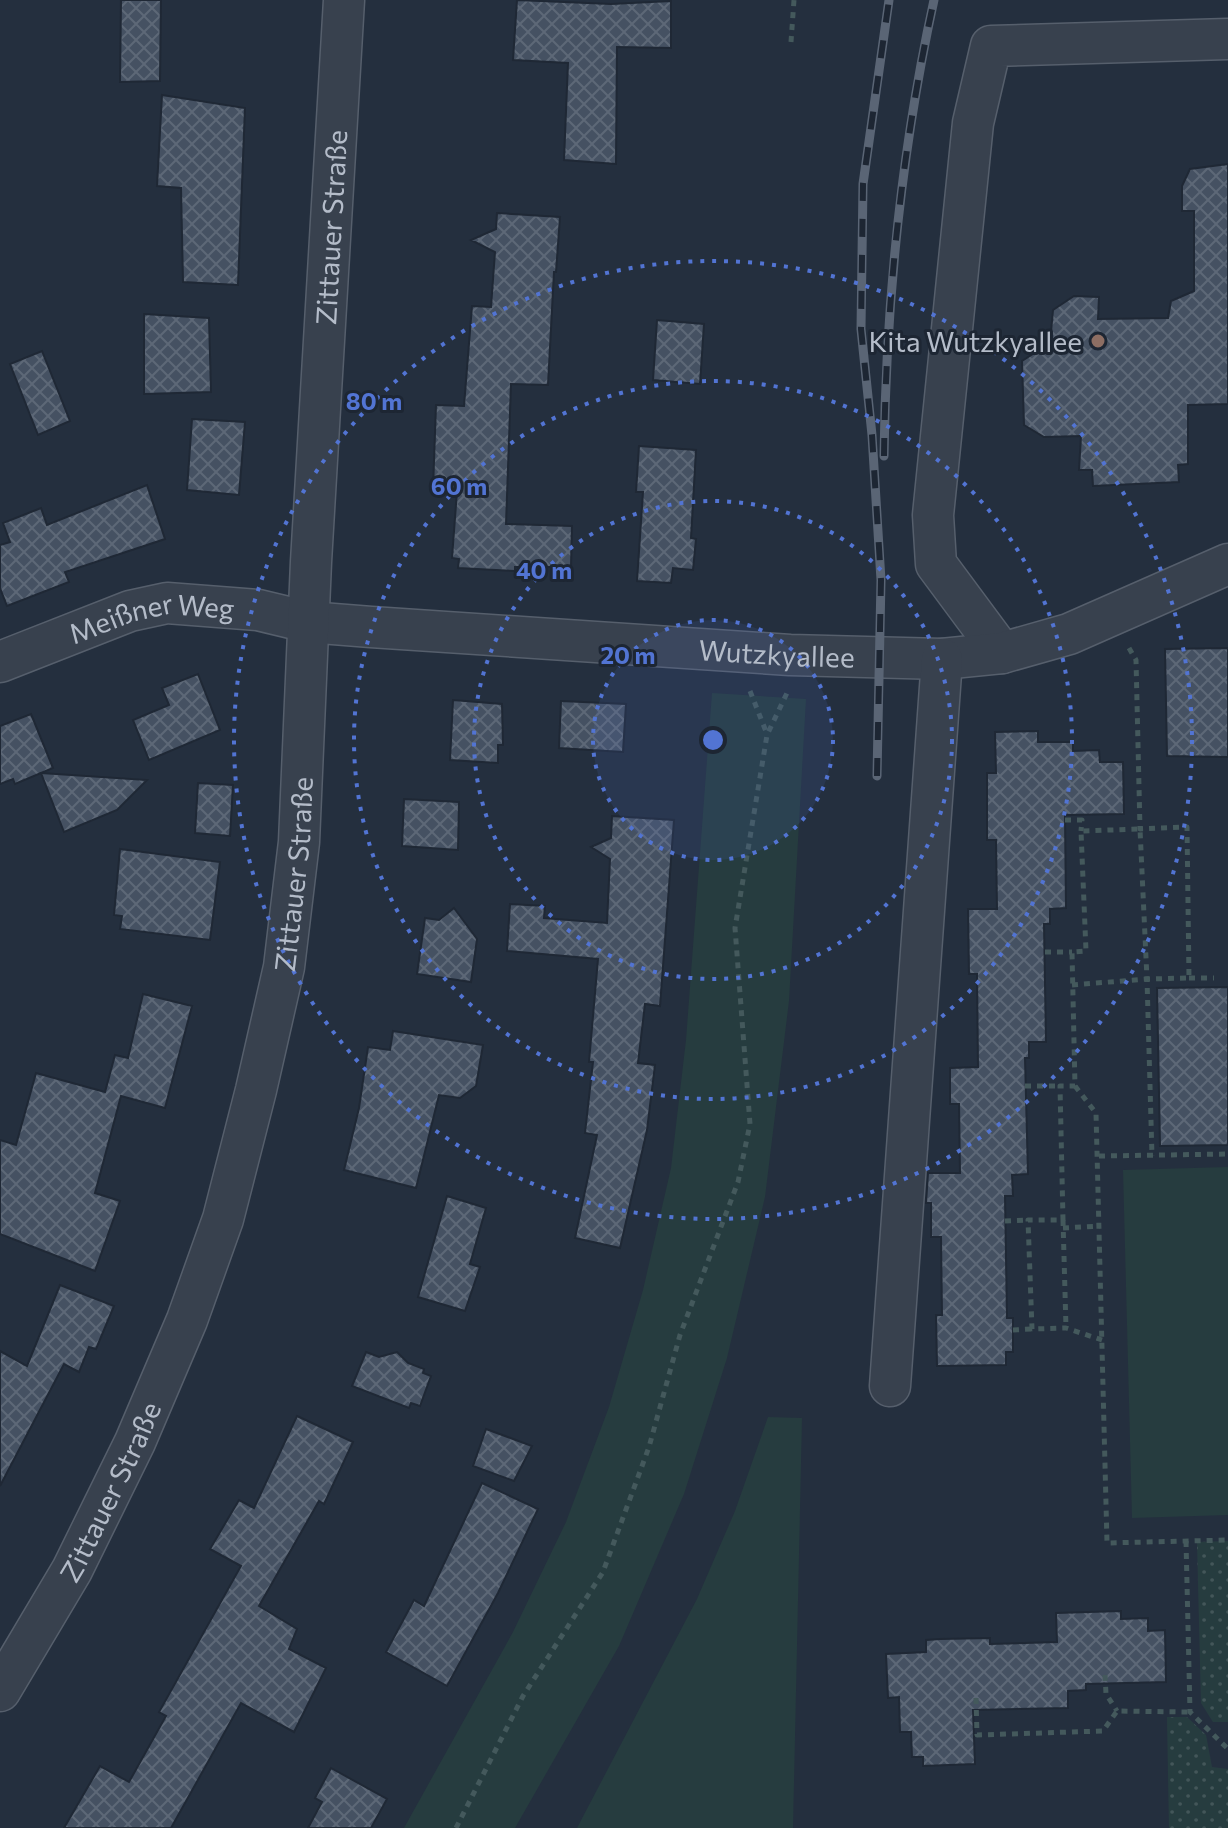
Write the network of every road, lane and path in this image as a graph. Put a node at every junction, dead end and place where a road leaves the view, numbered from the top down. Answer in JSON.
{"nodes":[{"id":1,"x":344,"y":0,"type":"edge"},
{"id":2,"x":794,"y":0,"type":"edge"},
{"id":3,"x":1228,"y":39,"type":"edge"},
{"id":4,"x":791,"y":42,"type":"dead end"},
{"id":5,"x":1228,"y":564,"type":"edge"},
{"id":6,"x":1113,"y":615,"type":"junction"},
{"id":7,"x":308,"y":622,"type":"junction"},
{"id":8,"x":1002,"y":653,"type":"junction"},
{"id":9,"x":942,"y":659,"type":"junction"},
{"id":10,"x":0,"y":662,"type":"edge"},
{"id":11,"x":749,"y":690,"type":"dead end"},
{"id":12,"x":787,"y":692,"type":"dead end"},
{"id":13,"x":767,"y":735,"type":"junction"},
{"id":14,"x":1065,"y":820,"type":"dead end"},
{"id":15,"x":1140,"y":829,"type":"junction"},
{"id":16,"x":1081,"y":831,"type":"junction"},
{"id":17,"x":1045,"y":952,"type":"dead end"},
{"id":18,"x":1072,"y":952,"type":"junction"},
{"id":19,"x":1189,"y":978,"type":"junction"},
{"id":20,"x":1214,"y":978,"type":"dead end"},
{"id":21,"x":1147,"y":979,"type":"junction"},
{"id":22,"x":1072,"y":985,"type":"junction"},
{"id":23,"x":1025,"y":1086,"type":"dead end"},
{"id":24,"x":1060,"y":1086,"type":"junction"},
{"id":25,"x":1075,"y":1086,"type":"junction"},
{"id":26,"x":1228,"y":1154,"type":"edge"},
{"id":27,"x":1099,"y":1156,"type":"junction"},
{"id":28,"x":1152,"y":1156,"type":"junction"},
{"id":29,"x":1028,"y":1220,"type":"junction"},
{"id":30,"x":1005,"y":1221,"type":"dead end"},
{"id":31,"x":1063,"y":1224,"type":"junction"},
{"id":32,"x":1100,"y":1226,"type":"junction"},
{"id":33,"x":1066,"y":1328,"type":"junction"},
{"id":34,"x":1032,"y":1329,"type":"junction"},
{"id":35,"x":1013,"y":1330,"type":"dead end"},
{"id":36,"x":1102,"y":1340,"type":"junction"},
{"id":37,"x":890,"y":1386,"type":"dead end"},
{"id":38,"x":1228,"y":1540,"type":"edge"},
{"id":39,"x":1186,"y":1541,"type":"junction"},
{"id":40,"x":1105,"y":1675,"type":"dead end"},
{"id":41,"x":0,"y":1691,"type":"edge"},
{"id":42,"x":976,"y":1698,"type":"dead end"},
{"id":43,"x":1117,"y":1711,"type":"junction"},
{"id":44,"x":1190,"y":1712,"type":"junction"},
{"id":45,"x":1228,"y":1749,"type":"edge"},
{"id":46,"x":456,"y":1828,"type":"edge"}],
"edges":[{"from":1,"to":7,"type":"street","name":"Zittauer Straße"},
{"from":2,"to":4,"type":"path"},
{"from":3,"to":8,"type":"street"},
{"from":5,"to":6,"type":"street","name":"Wutzkyallee"},
{"from":6,"to":8,"type":"street","name":"Wutzkyallee"},
{"from":6,"to":15,"type":"path"},
{"from":7,"to":9,"type":"street","name":"Wutzkyallee"},
{"from":7,"to":10,"type":"street","name":"Meißner Weg"},
{"from":7,"to":41,"type":"street","name":"Zittauer Straße"},
{"from":8,"to":9,"type":"street","name":"Wutzkyallee"},
{"from":9,"to":37,"type":"street"},
{"from":11,"to":13,"type":"path"},
{"from":12,"to":13,"type":"path"},
{"from":13,"to":46,"type":"path"},
{"from":14,"to":16,"type":"path"},
{"from":15,"to":16,"type":"path"},
{"from":15,"to":19,"type":"path"},
{"from":15,"to":21,"type":"path"},
{"from":16,"to":18,"type":"path"},
{"from":17,"to":18,"type":"path"},
{"from":18,"to":22,"type":"path"},
{"from":19,"to":20,"type":"path"},
{"from":19,"to":21,"type":"path"},
{"from":21,"to":22,"type":"path"},
{"from":21,"to":28,"type":"path"},
{"from":22,"to":25,"type":"path"},
{"from":23,"to":24,"type":"path"},
{"from":24,"to":25,"type":"path"},
{"from":24,"to":31,"type":"path"},
{"from":25,"to":27,"type":"path"},
{"from":26,"to":28,"type":"path"},
{"from":27,"to":28,"type":"path"},
{"from":27,"to":32,"type":"path"},
{"from":29,"to":30,"type":"path"},
{"from":29,"to":31,"type":"path"},
{"from":29,"to":34,"type":"path"},
{"from":31,"to":32,"type":"path"},
{"from":31,"to":33,"type":"path"},
{"from":32,"to":36,"type":"path"},
{"from":33,"to":34,"type":"path"},
{"from":33,"to":36,"type":"path"},
{"from":34,"to":35,"type":"path"},
{"from":36,"to":39,"type":"path"},
{"from":38,"to":39,"type":"path"},
{"from":39,"to":44,"type":"path"},
{"from":40,"to":43,"type":"path"},
{"from":42,"to":43,"type":"path"},
{"from":43,"to":44,"type":"path"},
{"from":44,"to":45,"type":"path"}]}
